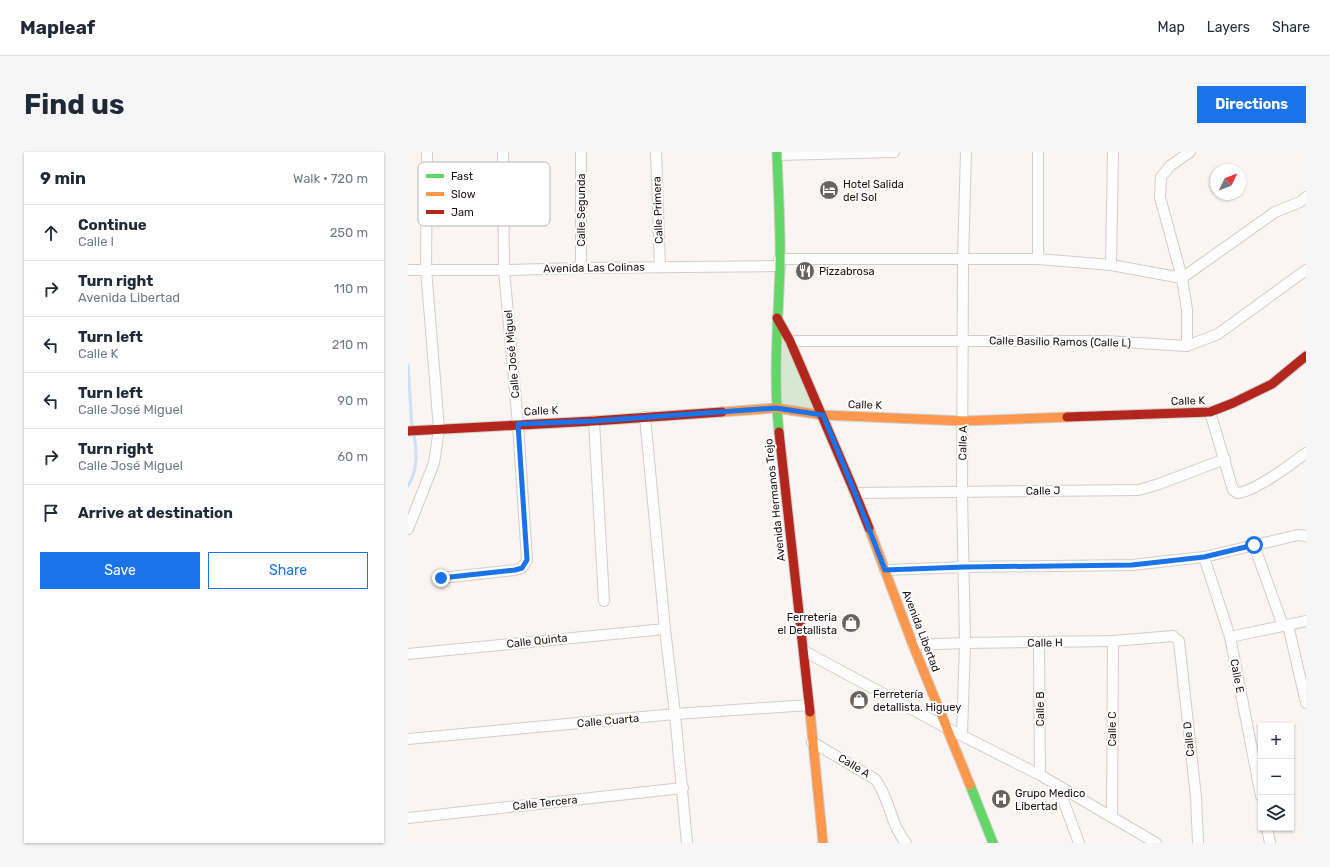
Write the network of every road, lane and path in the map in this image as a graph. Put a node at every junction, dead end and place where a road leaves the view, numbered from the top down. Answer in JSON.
{"nodes":[{"id":1,"x":427,"y":152,"type":"edge"},
{"id":2,"x":503,"y":152,"type":"edge"},
{"id":3,"x":581,"y":152,"type":"edge"},
{"id":4,"x":656,"y":152,"type":"edge"},
{"id":5,"x":894,"y":152,"type":"edge"},
{"id":6,"x":966,"y":152,"type":"edge"},
{"id":7,"x":1038,"y":152,"type":"edge"},
{"id":8,"x":1113,"y":152,"type":"edge"},
{"id":9,"x":1190,"y":152,"type":"edge"},
{"id":10,"x":778,"y":153,"type":"edge"},
{"id":11,"x":427,"y":162,"type":"edge"},
{"id":12,"x":503,"y":162,"type":"edge"},
{"id":13,"x":1306,"y":198,"type":"edge"},
{"id":14,"x":426,"y":226,"type":"edge"},
{"id":15,"x":504,"y":226,"type":"edge"},
{"id":16,"x":1038,"y":259,"type":"junction"},
{"id":17,"x":963,"y":260,"type":"junction"},
{"id":18,"x":780,"y":263,"type":"junction"},
{"id":19,"x":1111,"y":265,"type":"junction"},
{"id":20,"x":660,"y":267,"type":"junction"},
{"id":21,"x":581,"y":268,"type":"junction"},
{"id":22,"x":426,"y":269,"type":"junction"},
{"id":23,"x":408,"y":270,"type":"edge"},
{"id":24,"x":504,"y":270,"type":"junction"},
{"id":25,"x":1306,"y":270,"type":"edge"},
{"id":26,"x":1182,"y":278,"type":"junction"},
{"id":27,"x":777,"y":318,"type":"junction"},
{"id":28,"x":790,"y":341,"type":"junction"},
{"id":29,"x":963,"y":341,"type":"junction"},
{"id":30,"x":1187,"y":346,"type":"junction"},
{"id":31,"x":1306,"y":356,"type":"edge"},
{"id":32,"x":776,"y":408,"type":"junction"},
{"id":33,"x":1210,"y":412,"type":"junction"},
{"id":34,"x":823,"y":415,"type":"junction"},
{"id":35,"x":645,"y":417,"type":"junction"},
{"id":36,"x":594,"y":421,"type":"junction"},
{"id":37,"x":963,"y":421,"type":"junction"},
{"id":38,"x":518,"y":424,"type":"junction"},
{"id":39,"x":439,"y":429,"type":"junction"},
{"id":40,"x":408,"y":431,"type":"edge"},
{"id":41,"x":1306,"y":453,"type":"edge"},
{"id":42,"x":1225,"y":459,"type":"junction"},
{"id":43,"x":962,"y":492,"type":"junction"},
{"id":44,"x":855,"y":493,"type":"junction"},
{"id":45,"x":408,"y":529,"type":"edge"},
{"id":46,"x":1306,"y":536,"type":"edge"},
{"id":47,"x":1254,"y":545,"type":"junction"},
{"id":48,"x":1204,"y":557,"type":"junction"},
{"id":49,"x":964,"y":567,"type":"junction"},
{"id":50,"x":885,"y":570,"type":"junction"},
{"id":51,"x":441,"y":578,"type":"dead end"},
{"id":52,"x":604,"y":601,"type":"dead end"},
{"id":53,"x":1306,"y":621,"type":"edge"},
{"id":54,"x":1285,"y":626,"type":"junction"},
{"id":55,"x":665,"y":629,"type":"junction"},
{"id":56,"x":1176,"y":637,"type":"joint"},
{"id":57,"x":1230,"y":637,"type":"junction"},
{"id":58,"x":1113,"y":641,"type":"junction"},
{"id":59,"x":965,"y":643,"type":"junction"},
{"id":60,"x":1040,"y":643,"type":"junction"},
{"id":61,"x":913,"y":645,"type":"junction"},
{"id":62,"x":804,"y":651,"type":"junction"},
{"id":63,"x":408,"y":654,"type":"edge"},
{"id":64,"x":1306,"y":703,"type":"edge"},
{"id":65,"x":809,"y":705,"type":"junction"},
{"id":66,"x":675,"y":714,"type":"junction"},
{"id":67,"x":945,"y":727,"type":"junction"},
{"id":68,"x":962,"y":735,"type":"junction"},
{"id":69,"x":408,"y":739,"type":"edge"},
{"id":70,"x":812,"y":742,"type":"junction"},
{"id":71,"x":1040,"y":775,"type":"junction"},
{"id":72,"x":1058,"y":786,"type":"junction"},
{"id":73,"x":683,"y":788,"type":"junction"},
{"id":74,"x":1261,"y":795,"type":"edge"},
{"id":75,"x":1112,"y":816,"type":"junction"},
{"id":76,"x":408,"y":818,"type":"edge"},
{"id":77,"x":1268,"y":831,"type":"edge"},
{"id":78,"x":688,"y":843,"type":"edge"},
{"id":79,"x":824,"y":843,"type":"edge"},
{"id":80,"x":906,"y":843,"type":"edge"},
{"id":81,"x":993,"y":843,"type":"edge"},
{"id":82,"x":1079,"y":843,"type":"edge"},
{"id":83,"x":1156,"y":843,"type":"edge"},
{"id":84,"x":1198,"y":843,"type":"edge"},
{"id":85,"x":1270,"y":843,"type":"edge"}],
"edges":[{"from":1,"to":11,"type":"street"},
{"from":2,"to":12,"type":"street","name":"Calle José Miguel"},
{"from":3,"to":21,"type":"street","name":"Calle Segunda"},
{"from":4,"to":20,"type":"street","name":"Calle Primera"},
{"from":5,"to":10,"type":"street"},
{"from":6,"to":17,"type":"street","name":"Calle A"},
{"from":7,"to":16,"type":"street"},
{"from":8,"to":19,"type":"street"},
{"from":9,"to":26,"type":"street"},
{"from":10,"to":18,"type":"street","name":"Avenida Hermanos Trejo"},
{"from":13,"to":26,"type":"street"},
{"from":14,"to":22,"type":"street"},
{"from":15,"to":24,"type":"street","name":"Calle José Miguel"},
{"from":16,"to":17,"type":"street","name":"Avenida Las Colinas"},
{"from":16,"to":19,"type":"street","name":"Avenida Las Colinas"},
{"from":17,"to":18,"type":"street","name":"Avenida Las Colinas"},
{"from":17,"to":29,"type":"street","name":"Calle A"},
{"from":18,"to":20,"type":"street","name":"Avenida Las Colinas"},
{"from":18,"to":27,"type":"street","name":"Avenida Hermanos Trejo"},
{"from":19,"to":26,"type":"street","name":"Avenida Las Colinas"},
{"from":20,"to":21,"type":"street","name":"Avenida Las Colinas"},
{"from":21,"to":24,"type":"street","name":"Avenida Las Colinas"},
{"from":22,"to":23,"type":"street","name":"Avenida Las Colinas"},
{"from":22,"to":24,"type":"street","name":"Avenida Las Colinas"},
{"from":22,"to":39,"type":"street"},
{"from":24,"to":38,"type":"street","name":"Calle José Miguel"},
{"from":25,"to":30,"type":"street","name":"Calle Basilio Ramos (Calle L)"},
{"from":26,"to":30,"type":"street"},
{"from":27,"to":28,"type":"street","name":"Avenida Libertad"},
{"from":27,"to":32,"type":"street","name":"Avenida Hermanos Trejo"},
{"from":28,"to":29,"type":"street","name":"Calle Basilio Ramos (Calle L)"},
{"from":28,"to":34,"type":"street","name":"Avenida Libertad"},
{"from":29,"to":30,"type":"street","name":"Calle Basilio Ramos (Calle L)"},
{"from":29,"to":37,"type":"street","name":"Calle A"},
{"from":31,"to":33,"type":"street","name":"Calle K"},
{"from":32,"to":34,"type":"street","name":"Calle K"},
{"from":32,"to":35,"type":"street","name":"Calle K"},
{"from":32,"to":62,"type":"street","name":"Avenida Hermanos Trejo"},
{"from":33,"to":37,"type":"street","name":"Calle K"},
{"from":33,"to":42,"type":"street"},
{"from":34,"to":37,"type":"street","name":"Calle K"},
{"from":34,"to":44,"type":"street","name":"Avenida Libertad"},
{"from":35,"to":36,"type":"street","name":"Calle K"},
{"from":35,"to":55,"type":"street"},
{"from":36,"to":38,"type":"street","name":"Calle K"},
{"from":36,"to":52,"type":"street"},
{"from":37,"to":43,"type":"street","name":"Calle A"},
{"from":38,"to":39,"type":"street","name":"Calle K"},
{"from":38,"to":51,"type":"street","name":"Calle José Miguel"},
{"from":39,"to":40,"type":"street","name":"Calle K"},
{"from":39,"to":45,"type":"street"},
{"from":41,"to":42,"type":"street"},
{"from":42,"to":43,"type":"street","name":"Calle J"},
{"from":43,"to":44,"type":"street","name":"Calle J"},
{"from":43,"to":49,"type":"street","name":"Calle A"},
{"from":44,"to":50,"type":"street","name":"Avenida Libertad"},
{"from":46,"to":47,"type":"street"},
{"from":47,"to":48,"type":"street"},
{"from":47,"to":54,"type":"street"},
{"from":48,"to":49,"type":"street"},
{"from":48,"to":57,"type":"street","name":"Calle E"},
{"from":49,"to":50,"type":"street"},
{"from":49,"to":59,"type":"street","name":"Calle A"},
{"from":50,"to":61,"type":"street","name":"Avenida Libertad"},
{"from":53,"to":54,"type":"street"},
{"from":54,"to":57,"type":"street"},
{"from":54,"to":64,"type":"street"},
{"from":55,"to":63,"type":"street","name":"Calle Quinta"},
{"from":55,"to":66,"type":"street"},
{"from":56,"to":58,"type":"street","name":"Calle H"},
{"from":56,"to":84,"type":"street","name":"Calle D"},
{"from":57,"to":74,"type":"street","name":"Calle E"},
{"from":58,"to":60,"type":"street","name":"Calle H"},
{"from":58,"to":75,"type":"street","name":"Calle C"},
{"from":59,"to":60,"type":"street","name":"Calle H"},
{"from":59,"to":61,"type":"street","name":"Calle H"},
{"from":59,"to":68,"type":"street","name":"Calle A"},
{"from":60,"to":71,"type":"street","name":"Calle B"},
{"from":61,"to":67,"type":"street","name":"Avenida Libertad"},
{"from":62,"to":65,"type":"street","name":"Avenida Hermanos Trejo"},
{"from":62,"to":67,"type":"street"},
{"from":65,"to":66,"type":"street","name":"Calle Cuarta"},
{"from":65,"to":70,"type":"street","name":"Avenida Hermanos Trejo"},
{"from":66,"to":69,"type":"street","name":"Calle Cuarta"},
{"from":66,"to":73,"type":"street"},
{"from":67,"to":68,"type":"street"},
{"from":67,"to":81,"type":"street","name":"Avenida Libertad"},
{"from":68,"to":71,"type":"street"},
{"from":70,"to":79,"type":"street","name":"Avenida Hermanos Trejo"},
{"from":70,"to":80,"type":"street","name":"Calle A"},
{"from":71,"to":72,"type":"street"},
{"from":72,"to":75,"type":"street"},
{"from":72,"to":82,"type":"street"},
{"from":73,"to":76,"type":"street","name":"Calle Tercera"},
{"from":73,"to":78,"type":"street"},
{"from":75,"to":83,"type":"street"},
{"from":77,"to":85,"type":"street"}]}
